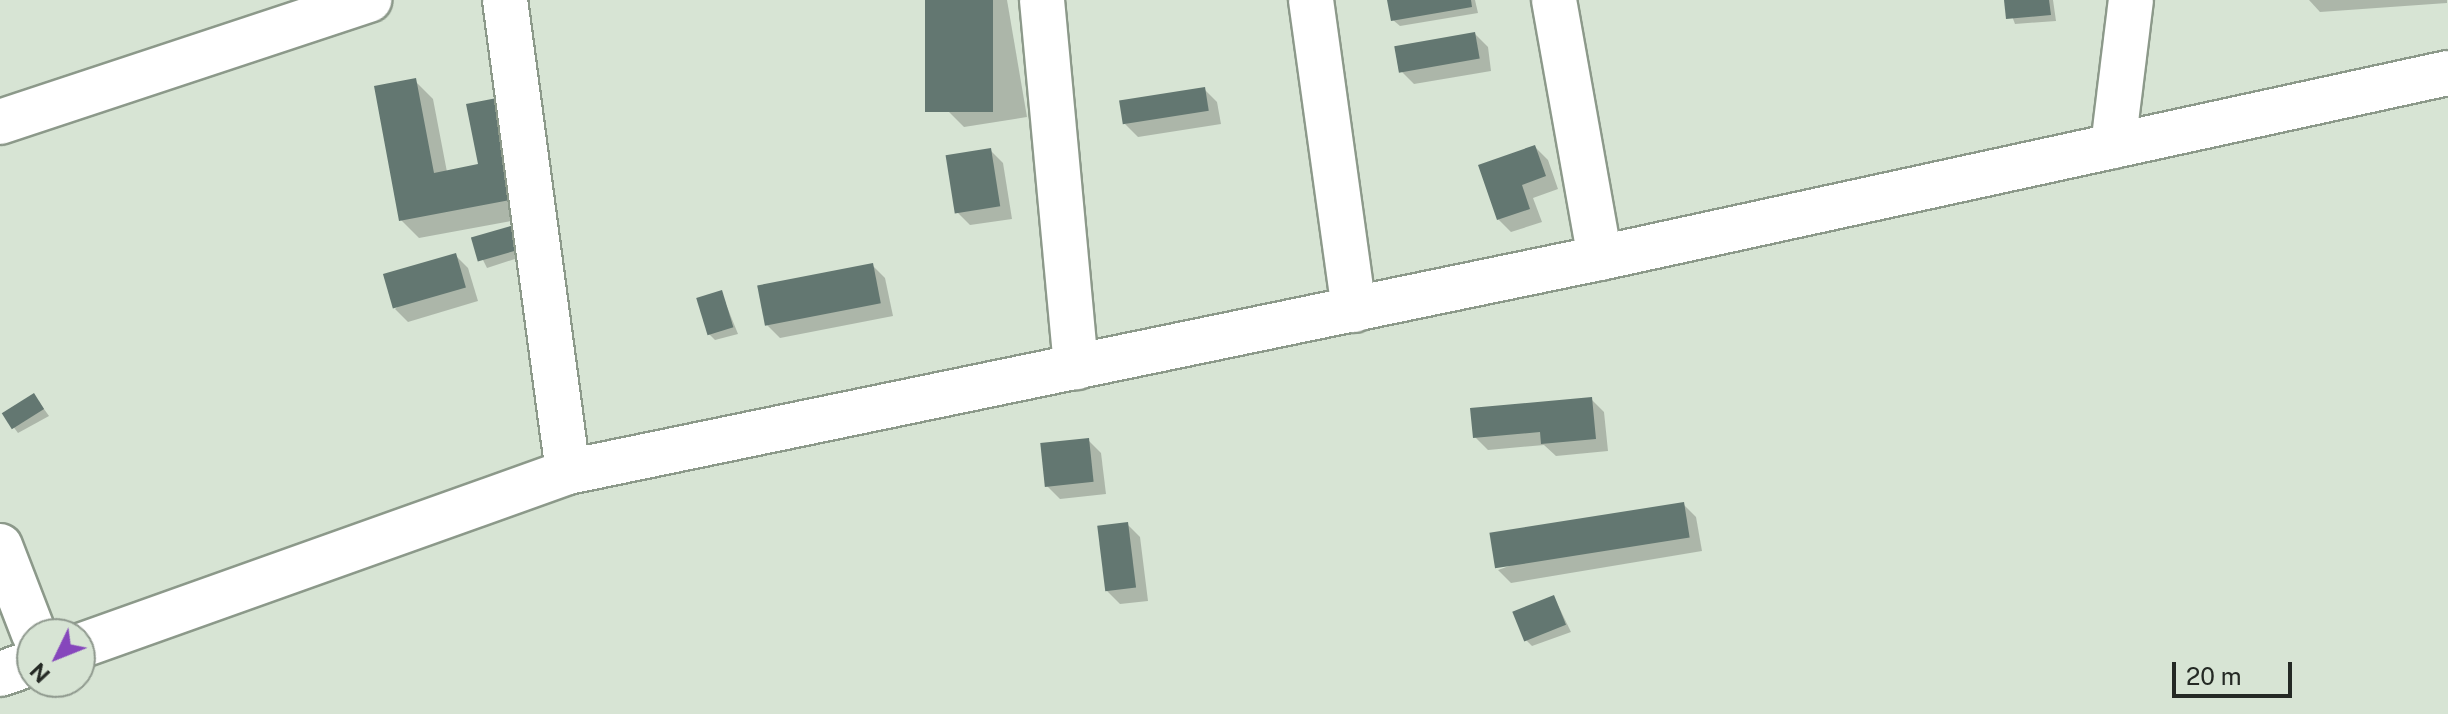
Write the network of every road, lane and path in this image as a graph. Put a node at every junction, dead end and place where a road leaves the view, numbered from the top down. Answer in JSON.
{"nodes":[{"id":1,"x":369,"y":0,"type":"edge"},
{"id":2,"x":505,"y":0,"type":"edge"},
{"id":3,"x":1042,"y":0,"type":"edge"},
{"id":4,"x":1311,"y":0,"type":"edge"},
{"id":5,"x":1554,"y":0,"type":"edge"},
{"id":6,"x":2131,"y":0,"type":"edge"},
{"id":7,"x":2448,"y":73,"type":"edge"},
{"id":8,"x":0,"y":122,"type":"edge"},
{"id":9,"x":2113,"y":146,"type":"junction"},
{"id":10,"x":1600,"y":258,"type":"junction"},
{"id":11,"x":1354,"y":310,"type":"junction"},
{"id":12,"x":1076,"y":367,"type":"junction"},
{"id":13,"x":568,"y":472,"type":"junction"},
{"id":14,"x":0,"y":546,"type":"edge"},
{"id":15,"x":28,"y":618,"type":"edge"},
{"id":16,"x":96,"y":640,"type":"edge"}],
"edges":[{"from":1,"to":8,"type":"street"},
{"from":2,"to":13,"type":"street"},
{"from":3,"to":12,"type":"street"},
{"from":4,"to":11,"type":"street"},
{"from":5,"to":10,"type":"street"},
{"from":6,"to":9,"type":"street"},
{"from":7,"to":9,"type":"street"},
{"from":9,"to":10,"type":"street"},
{"from":10,"to":11,"type":"street"},
{"from":11,"to":12,"type":"street"},
{"from":12,"to":13,"type":"street"},
{"from":13,"to":16,"type":"street"},
{"from":14,"to":15,"type":"street"}]}
